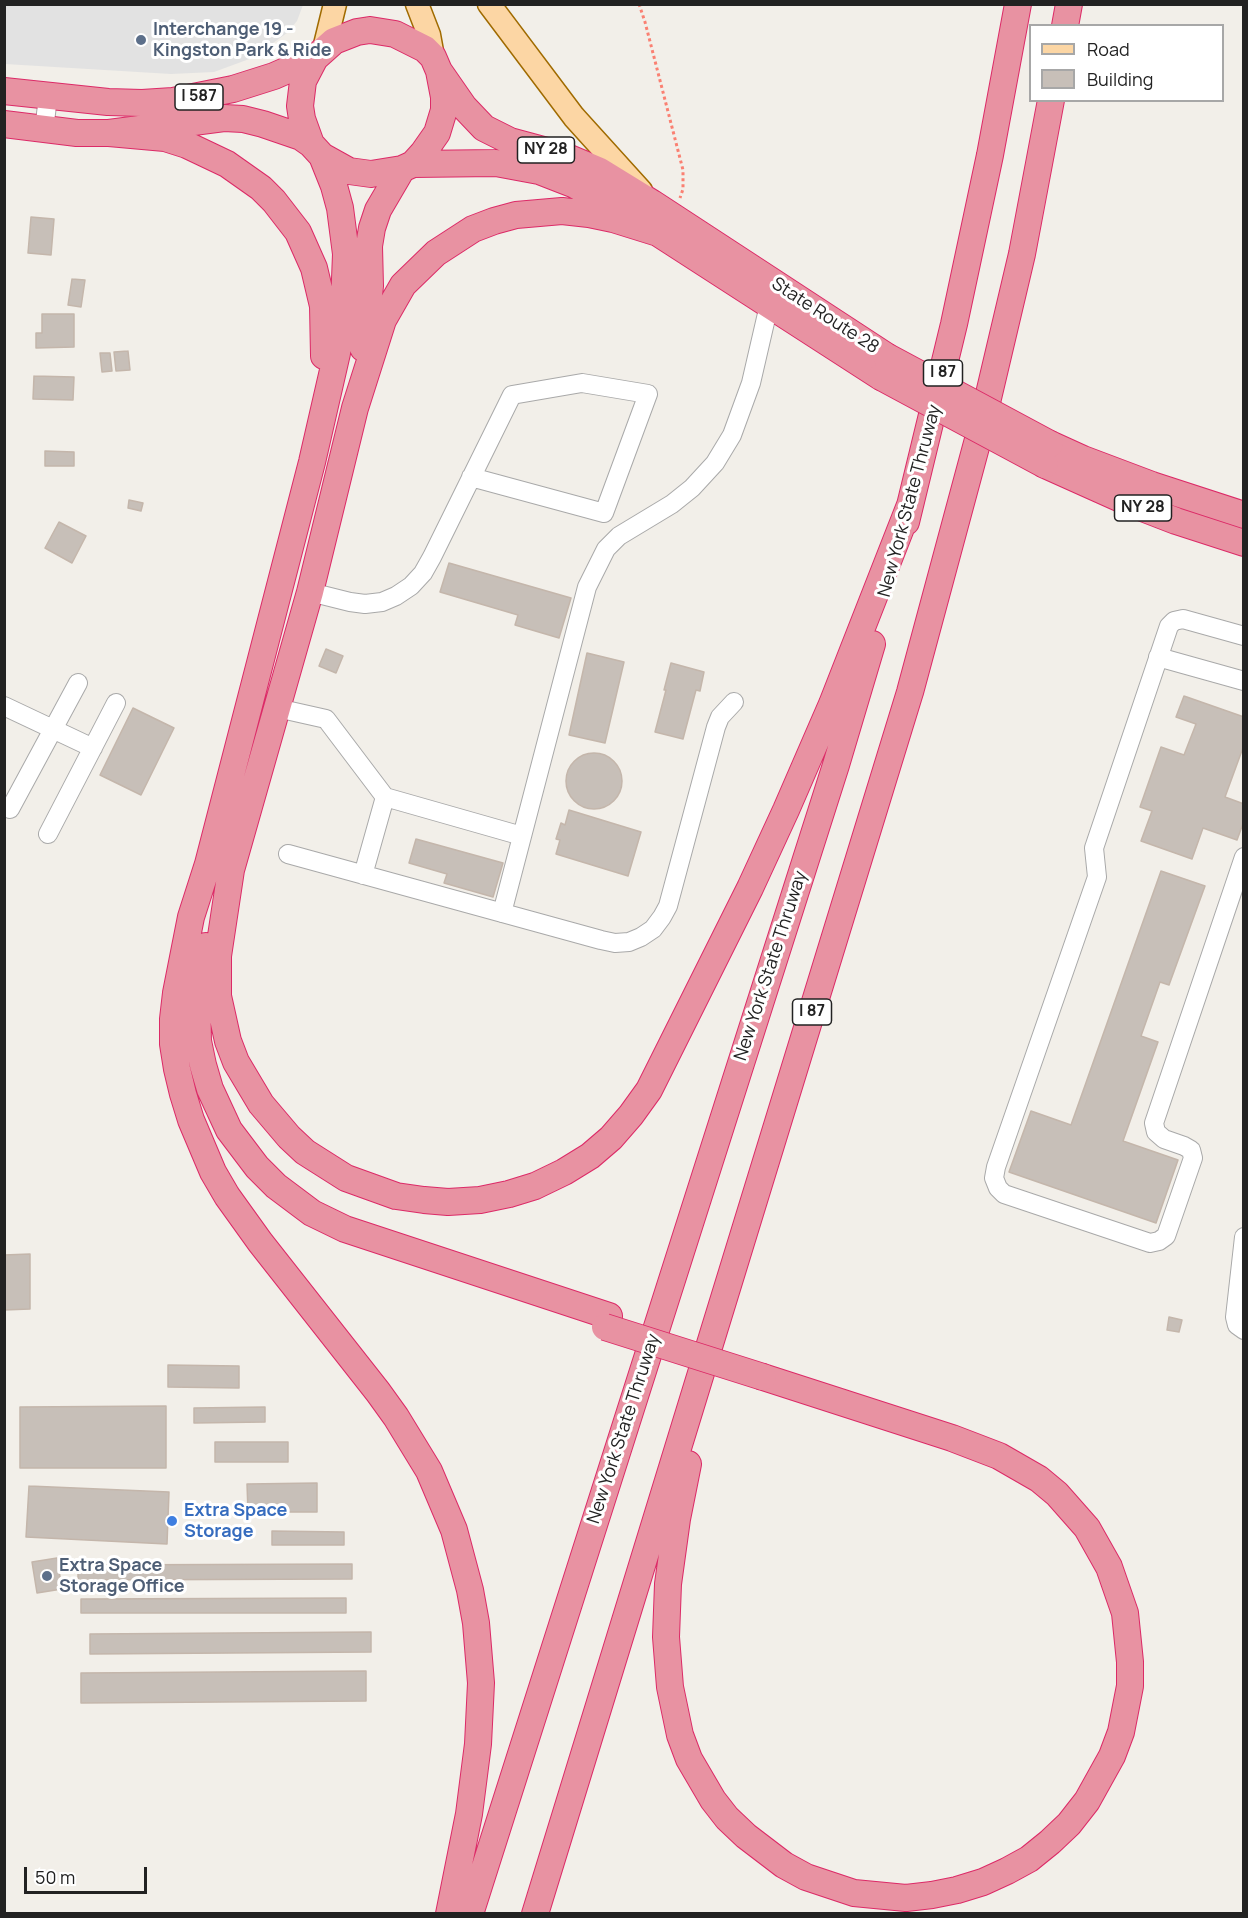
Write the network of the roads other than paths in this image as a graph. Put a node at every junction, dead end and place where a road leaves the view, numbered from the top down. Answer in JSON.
{"nodes":[{"id":1,"x":335,"y":4,"type":"edge"},
{"id":2,"x":417,"y":4,"type":"edge"},
{"id":3,"x":489,"y":4,"type":"edge"},
{"id":4,"x":1018,"y":4,"type":"edge"},
{"id":5,"x":1069,"y":4,"type":"edge"},
{"id":6,"x":1065,"y":24,"type":"edge"},
{"id":7,"x":320,"y":54,"type":"junction"},
{"id":8,"x":436,"y":64,"type":"junction"},
{"id":9,"x":4,"y":78,"type":"edge"},
{"id":10,"x":4,"y":91,"type":"edge"},
{"id":11,"x":48,"y":97,"type":"junction"},
{"id":12,"x":77,"y":100,"type":"junction"},
{"id":13,"x":1052,"y":102,"type":"edge"},
{"id":14,"x":4,"y":124,"type":"edge"},
{"id":15,"x":44,"y":130,"type":"junction"},
{"id":16,"x":110,"y":133,"type":"junction"},
{"id":17,"x":317,"y":150,"type":"junction"},
{"id":18,"x":407,"y":166,"type":"junction"},
{"id":19,"x":660,"y":217,"type":"junction"},
{"id":20,"x":769,"y":305,"type":"junction"},
{"id":21,"x":884,"y":367,"type":"junction"},
{"id":22,"x":355,"y":408,"type":"junction"},
{"id":23,"x":1048,"y":454,"type":"junction"},
{"id":24,"x":312,"y":462,"type":"junction"},
{"id":25,"x":471,"y":477,"type":"junction"},
{"id":26,"x":910,"y":505,"type":"junction"},
{"id":27,"x":604,"y":513,"type":"junction"},
{"id":28,"x":1244,"y":515,"type":"edge"},
{"id":29,"x":619,"y":536,"type":"junction"},
{"id":30,"x":1244,"y":543,"type":"edge"},
{"id":31,"x":310,"y":592,"type":"junction"},
{"id":32,"x":1244,"y":636,"type":"edge"},
{"id":33,"x":1158,"y":657,"type":"junction"},
{"id":34,"x":1244,"y":681,"type":"edge"},
{"id":35,"x":78,"y":683,"type":"dead end"},
{"id":36,"x":734,"y":702,"type":"dead end"},
{"id":37,"x":116,"y":703,"type":"dead end"},
{"id":38,"x":4,"y":706,"type":"edge"},
{"id":39,"x":277,"y":708,"type":"junction"},
{"id":40,"x":54,"y":728,"type":"junction"},
{"id":41,"x":93,"y":748,"type":"junction"},
{"id":42,"x":385,"y":797,"type":"junction"},
{"id":43,"x":10,"y":809,"type":"dead end"},
{"id":44,"x":48,"y":834,"type":"dead end"},
{"id":45,"x":522,"y":836,"type":"junction"},
{"id":46,"x":288,"y":854,"type":"dead end"},
{"id":47,"x":1244,"y":857,"type":"edge"},
{"id":48,"x":363,"y":875,"type":"junction"},
{"id":49,"x":228,"y":884,"type":"junction"},
{"id":50,"x":502,"y":913,"type":"junction"},
{"id":51,"x":184,"y":953,"type":"junction"},
{"id":52,"x":1244,"y":1237,"type":"edge"},
{"id":53,"x":726,"y":1289,"type":"junction"},
{"id":54,"x":607,"y":1321,"type":"junction"},
{"id":55,"x":1244,"y":1330,"type":"edge"},
{"id":56,"x":765,"y":1371,"type":"junction"},
{"id":57,"x":449,"y":1914,"type":"edge"},
{"id":58,"x":470,"y":1914,"type":"edge"},
{"id":59,"x":535,"y":1914,"type":"edge"},
{"id":60,"x":917,"y":1914,"type":"edge"}],
"edges":[{"from":1,"to":7,"type":"main road"},
{"from":2,"to":8,"type":"main road"},
{"from":3,"to":19,"type":"main road"},
{"from":4,"to":26,"type":"highway","name":"New York State Thruway","number":"I 87"},
{"from":5,"to":6,"type":"highway"},
{"from":7,"to":8,"type":"highway"},
{"from":7,"to":12,"type":"highway","number":"I 587"},
{"from":7,"to":17,"type":"highway"},
{"from":8,"to":18,"type":"highway"},
{"from":8,"to":19,"type":"highway","name":"State Route 28","number":"NY 28"},
{"from":9,"to":12,"type":"lane"},
{"from":10,"to":11,"type":"highway","number":"I 587"},
{"from":11,"to":12,"type":"highway","number":"I 587"},
{"from":11,"to":15,"type":"lane"},
{"from":13,"to":53,"type":"highway","number":"I 87"},
{"from":14,"to":15,"type":"highway","number":"I 587"},
{"from":15,"to":16,"type":"highway","number":"I 587"},
{"from":16,"to":17,"type":"highway","number":"I 587"},
{"from":16,"to":24,"type":"highway"},
{"from":17,"to":18,"type":"highway"},
{"from":17,"to":24,"type":"highway"},
{"from":18,"to":19,"type":"highway","name":"State Route 28","number":"NY 28"},
{"from":18,"to":22,"type":"highway"},
{"from":19,"to":20,"type":"highway","name":"State Route 28","number":"NY 28"},
{"from":19,"to":21,"type":"highway","name":"State Route 28","number":"NY 28"},
{"from":19,"to":22,"type":"highway"},
{"from":20,"to":21,"type":"highway","name":"State Route 28","number":"NY 28"},
{"from":20,"to":29,"type":"lane"},
{"from":21,"to":23,"type":"highway","name":"State Route 28","number":"NY 28","bridge":true},
{"from":22,"to":31,"type":"highway"},
{"from":23,"to":28,"type":"highway","name":"State Route 28","number":"NY 28"},
{"from":23,"to":30,"type":"highway","name":"State Route 28","number":"NY 28"},
{"from":24,"to":51,"type":"highway"},
{"from":25,"to":27,"type":"lane"},
{"from":25,"to":27,"type":"lane"},
{"from":25,"to":31,"type":"lane"},
{"from":26,"to":49,"type":"highway"},
{"from":26,"to":58,"type":"highway","name":"New York State Thruway","number":"I 87"},
{"from":27,"to":29,"type":"lane"},
{"from":29,"to":45,"type":"lane"},
{"from":31,"to":39,"type":"highway"},
{"from":32,"to":33,"type":"lane"},
{"from":33,"to":34,"type":"lane"},
{"from":33,"to":47,"type":"lane"},
{"from":35,"to":40,"type":"lane"},
{"from":36,"to":50,"type":"lane"},
{"from":37,"to":41,"type":"lane"},
{"from":38,"to":40,"type":"lane"},
{"from":39,"to":42,"type":"lane"},
{"from":39,"to":49,"type":"highway"},
{"from":40,"to":41,"type":"lane"},
{"from":40,"to":43,"type":"lane"},
{"from":41,"to":44,"type":"lane"},
{"from":42,"to":45,"type":"lane"},
{"from":42,"to":48,"type":"lane"},
{"from":45,"to":50,"type":"lane"},
{"from":46,"to":48,"type":"lane"},
{"from":48,"to":50,"type":"lane"},
{"from":49,"to":54,"type":"highway"},
{"from":51,"to":54,"type":"highway"},
{"from":51,"to":57,"type":"highway"},
{"from":52,"to":55,"type":"lane"},
{"from":53,"to":56,"type":"highway"},
{"from":53,"to":59,"type":"highway","number":"I 87"},
{"from":54,"to":56,"type":"highway"},
{"from":56,"to":60,"type":"highway"}]}
